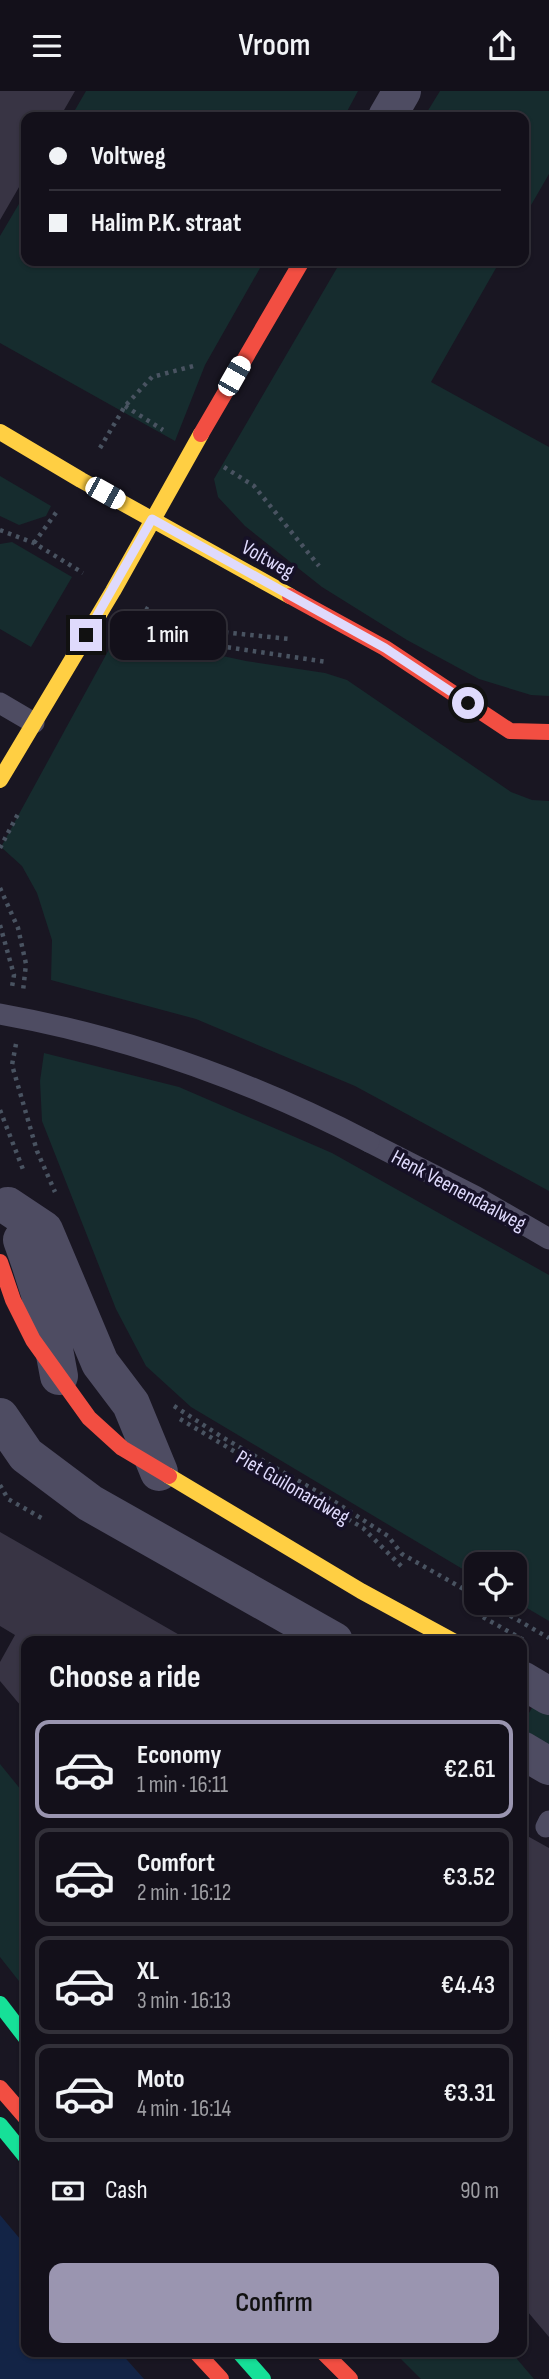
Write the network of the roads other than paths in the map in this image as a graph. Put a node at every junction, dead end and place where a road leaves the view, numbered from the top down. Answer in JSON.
{"nodes":[{"id":1,"x":402,"y":91,"type":"edge"},
{"id":2,"x":390,"y":112,"type":"edge"},
{"id":3,"x":299,"y":266,"type":"edge"},
{"id":4,"x":0,"y":432,"type":"edge"},
{"id":5,"x":152,"y":519,"type":"junction"},
{"id":6,"x":0,"y":703,"type":"edge"},
{"id":7,"x":34,"y":723,"type":"junction"},
{"id":8,"x":549,"y":732,"type":"edge"},
{"id":9,"x":0,"y":780,"type":"edge"},
{"id":10,"x":0,"y":1013,"type":"edge"},
{"id":11,"x":4,"y":1203,"type":"edge"},
{"id":12,"x":549,"y":1239,"type":"edge"},
{"id":13,"x":0,"y":1262,"type":"edge"},
{"id":14,"x":59,"y":1376,"type":"junction"},
{"id":15,"x":0,"y":1417,"type":"edge"},
{"id":16,"x":159,"y":1472,"type":"junction"},
{"id":17,"x":325,"y":1636,"type":"edge"},
{"id":18,"x":444,"y":1636,"type":"edge"},
{"id":19,"x":529,"y":1664,"type":"edge"},
{"id":20,"x":549,"y":1696,"type":"edge"},
{"id":21,"x":527,"y":1753,"type":"edge"},
{"id":22,"x":549,"y":1766,"type":"edge"},
{"id":23,"x":0,"y":2004,"type":"edge"},
{"id":24,"x":21,"y":2031,"type":"edge"},
{"id":25,"x":0,"y":2088,"type":"edge"},
{"id":26,"x":21,"y":2112,"type":"edge"},
{"id":27,"x":0,"y":2125,"type":"edge"},
{"id":28,"x":21,"y":2151,"type":"edge"},
{"id":29,"x":200,"y":2357,"type":"edge"},
{"id":30,"x":243,"y":2357,"type":"edge"},
{"id":31,"x":328,"y":2357,"type":"edge"},
{"id":32,"x":220,"y":2379,"type":"edge"},
{"id":33,"x":263,"y":2379,"type":"edge"},
{"id":34,"x":350,"y":2379,"type":"edge"}],
"edges":[{"from":1,"to":2,"type":"street"},
{"from":3,"to":5,"type":"street"},
{"from":4,"to":5,"type":"street","name":"Voltweg"},
{"from":5,"to":7,"type":"street"},
{"from":5,"to":8,"type":"street","name":"Voltweg"},
{"from":6,"to":7,"type":"lane"},
{"from":7,"to":9,"type":"street"},
{"from":10,"to":12,"type":"lane","name":"Henk Veenendaalweg","bridge":true},
{"from":11,"to":14,"type":"street"},
{"from":11,"to":16,"type":"street"},
{"from":13,"to":14,"type":"street"},
{"from":14,"to":16,"type":"street"},
{"from":15,"to":17,"type":"street"},
{"from":16,"to":18,"type":"street"},
{"from":19,"to":20,"type":"street"},
{"from":21,"to":22,"type":"street"},
{"from":23,"to":24,"type":"street"},
{"from":25,"to":26,"type":"street"},
{"from":27,"to":28,"type":"street"},
{"from":29,"to":32,"type":"street"},
{"from":30,"to":33,"type":"street"},
{"from":31,"to":34,"type":"street"}]}
